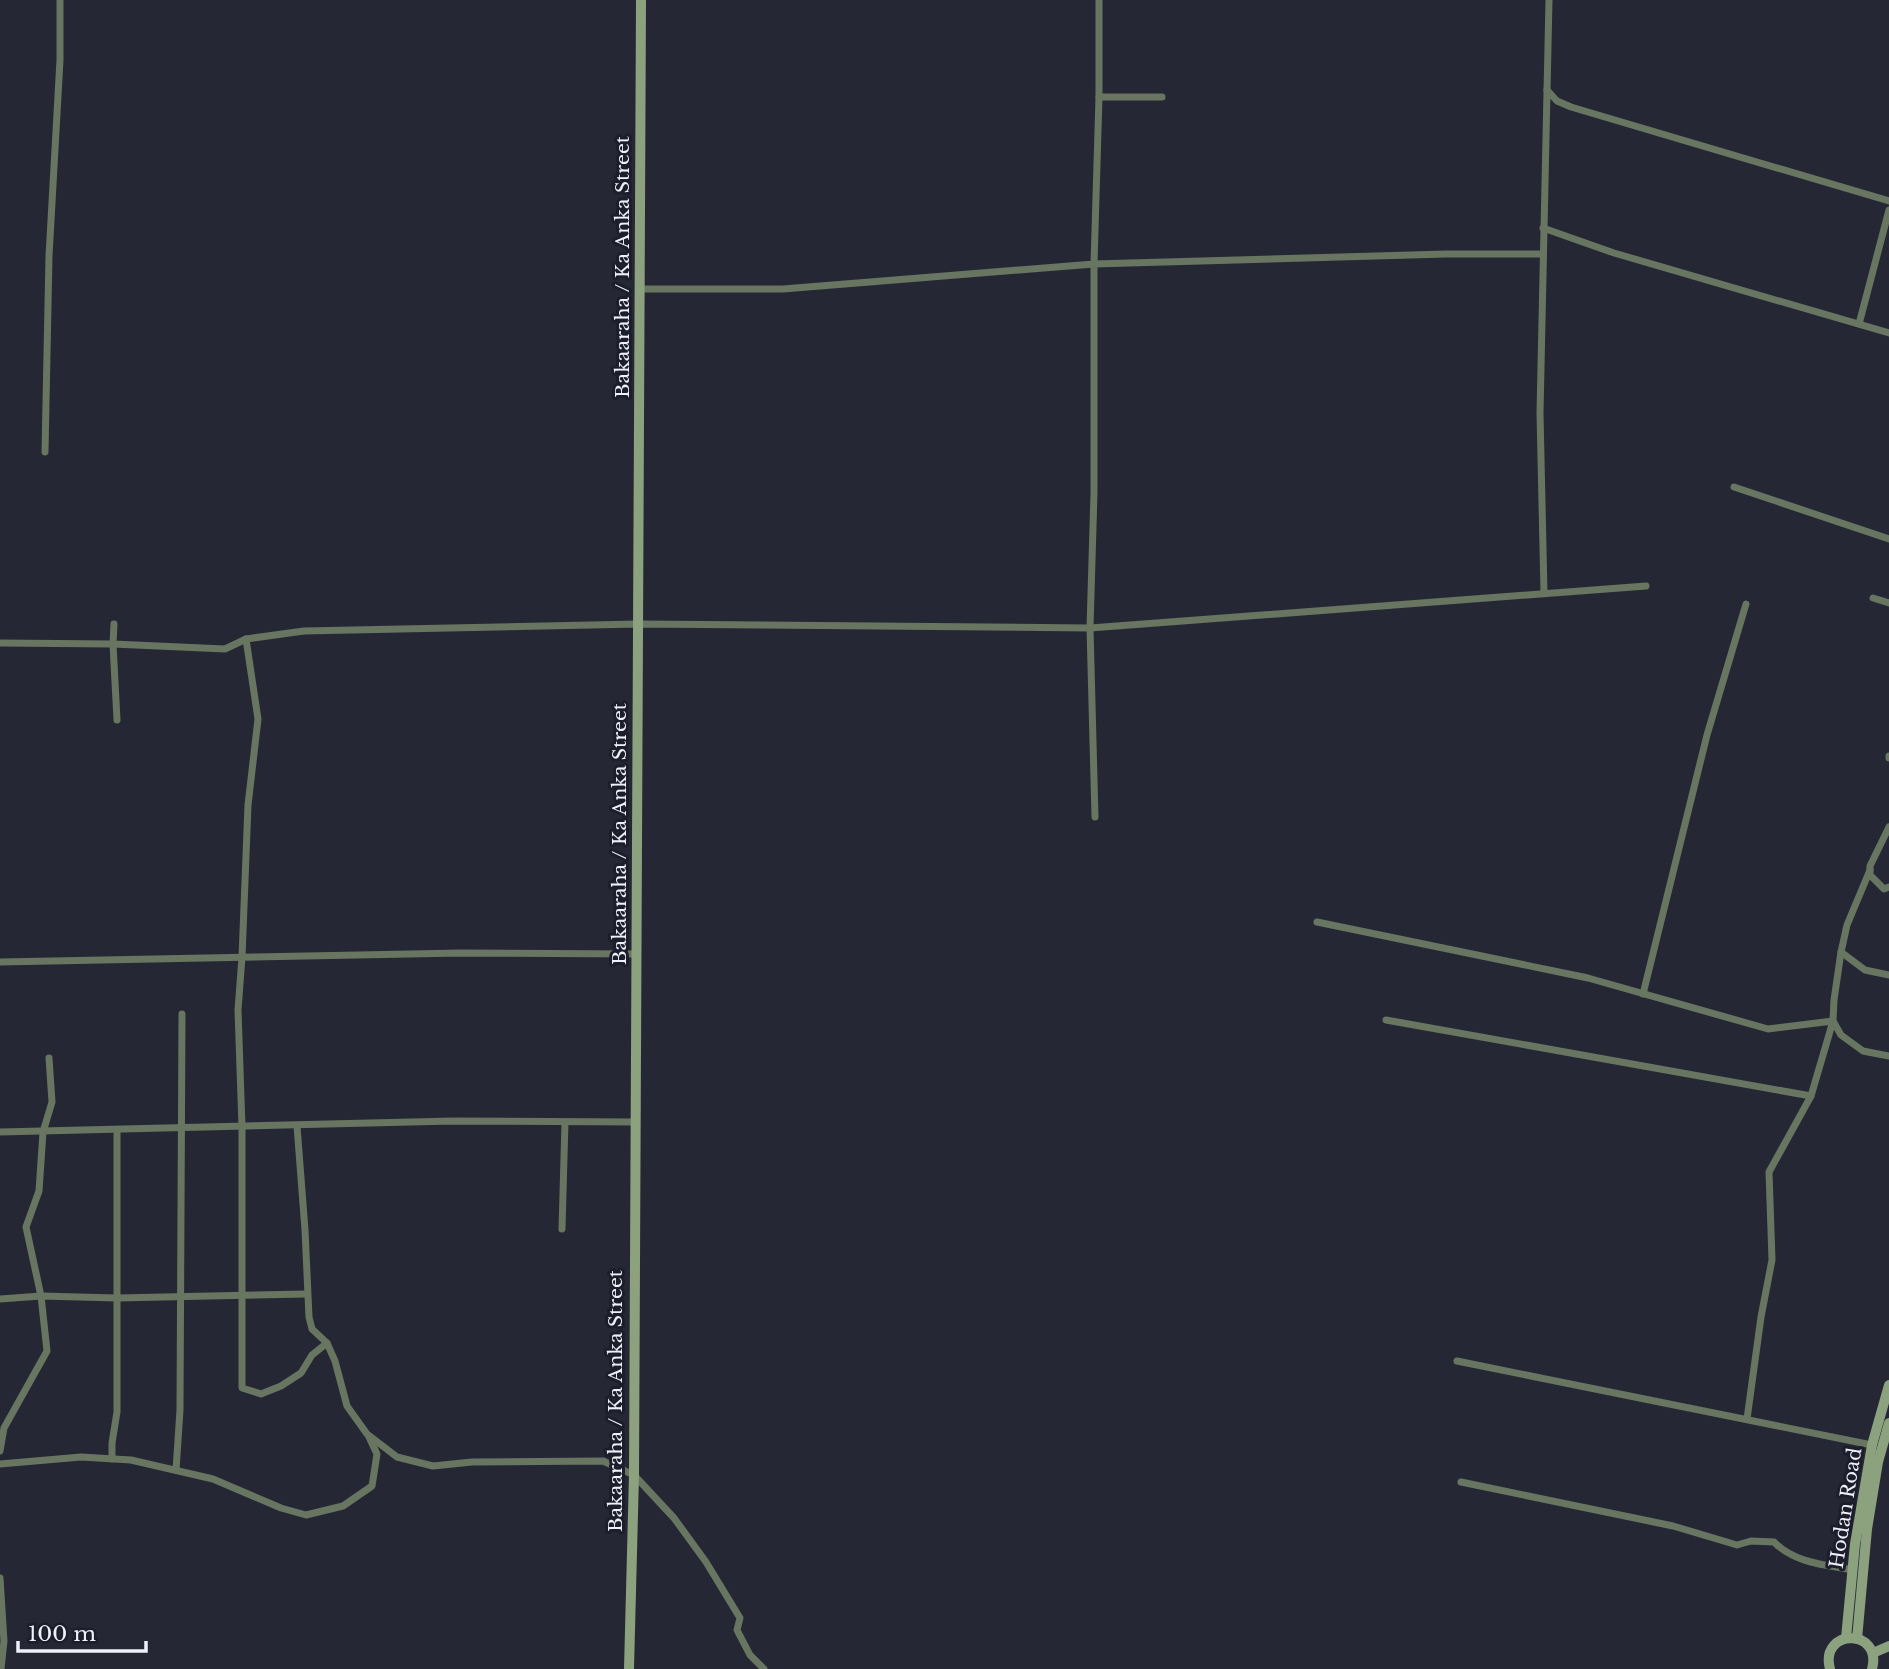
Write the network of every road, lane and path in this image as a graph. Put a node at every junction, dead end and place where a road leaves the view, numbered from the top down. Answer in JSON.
{"nodes":[{"id":1,"x":60,"y":0,"type":"edge"},
{"id":2,"x":641,"y":0,"type":"edge"},
{"id":3,"x":1099,"y":0,"type":"edge"},
{"id":4,"x":1549,"y":0,"type":"edge"},
{"id":5,"x":1547,"y":90,"type":"junction"},
{"id":6,"x":1100,"y":97,"type":"junction"},
{"id":7,"x":1162,"y":97,"type":"dead end"},
{"id":8,"x":1889,"y":201,"type":"edge"},
{"id":9,"x":1889,"y":210,"type":"edge"},
{"id":10,"x":1543,"y":228,"type":"junction"},
{"id":11,"x":1543,"y":254,"type":"junction"},
{"id":12,"x":1094,"y":264,"type":"junction"},
{"id":13,"x":640,"y":289,"type":"junction"},
{"id":14,"x":1859,"y":324,"type":"junction"},
{"id":15,"x":1889,"y":333,"type":"edge"},
{"id":16,"x":45,"y":452,"type":"dead end"},
{"id":17,"x":1734,"y":487,"type":"dead end"},
{"id":18,"x":1889,"y":539,"type":"edge"},
{"id":19,"x":1646,"y":586,"type":"dead end"},
{"id":20,"x":1544,"y":593,"type":"junction"},
{"id":21,"x":1873,"y":598,"type":"dead end"},
{"id":22,"x":1889,"y":603,"type":"edge"},
{"id":23,"x":1746,"y":604,"type":"dead end"},
{"id":24,"x":114,"y":624,"type":"dead end"},
{"id":25,"x":638,"y":624,"type":"junction"},
{"id":26,"x":1090,"y":628,"type":"junction"},
{"id":27,"x":246,"y":639,"type":"junction"},
{"id":28,"x":0,"y":643,"type":"edge"},
{"id":29,"x":113,"y":644,"type":"junction"},
{"id":30,"x":117,"y":720,"type":"dead end"},
{"id":31,"x":1095,"y":817,"type":"dead end"},
{"id":32,"x":1889,"y":827,"type":"edge"},
{"id":33,"x":1870,"y":870,"type":"junction"},
{"id":34,"x":1889,"y":887,"type":"edge"},
{"id":35,"x":1317,"y":922,"type":"dead end"},
{"id":36,"x":1841,"y":952,"type":"junction"},
{"id":37,"x":636,"y":954,"type":"junction"},
{"id":38,"x":242,"y":957,"type":"junction"},
{"id":39,"x":0,"y":962,"type":"edge"},
{"id":40,"x":1889,"y":975,"type":"edge"},
{"id":41,"x":1643,"y":994,"type":"junction"},
{"id":42,"x":182,"y":1014,"type":"dead end"},
{"id":43,"x":1386,"y":1020,"type":"dead end"},
{"id":44,"x":1833,"y":1021,"type":"junction"},
{"id":45,"x":1889,"y":1056,"type":"edge"},
{"id":46,"x":49,"y":1058,"type":"dead end"},
{"id":47,"x":1811,"y":1096,"type":"junction"},
{"id":48,"x":565,"y":1122,"type":"junction"},
{"id":49,"x":635,"y":1122,"type":"junction"},
{"id":50,"x":297,"y":1126,"type":"junction"},
{"id":51,"x":242,"y":1127,"type":"junction"},
{"id":52,"x":181,"y":1129,"type":"junction"},
{"id":53,"x":117,"y":1130,"type":"junction"},
{"id":54,"x":0,"y":1132,"type":"edge"},
{"id":55,"x":43,"y":1132,"type":"junction"},
{"id":56,"x":562,"y":1229,"type":"dead end"},
{"id":57,"x":307,"y":1294,"type":"junction"},
{"id":58,"x":41,"y":1296,"type":"junction"},
{"id":59,"x":243,"y":1296,"type":"junction"},
{"id":60,"x":181,"y":1297,"type":"junction"},
{"id":61,"x":117,"y":1298,"type":"junction"},
{"id":62,"x":0,"y":1299,"type":"edge"},
{"id":63,"x":327,"y":1343,"type":"junction"},
{"id":64,"x":1457,"y":1361,"type":"dead end"},
{"id":65,"x":1889,"y":1385,"type":"edge"},
{"id":66,"x":1747,"y":1419,"type":"junction"},
{"id":67,"x":1889,"y":1423,"type":"edge"},
{"id":68,"x":367,"y":1434,"type":"junction"},
{"id":69,"x":1872,"y":1445,"type":"junction"},
{"id":70,"x":0,"y":1451,"type":"edge"},
{"id":71,"x":112,"y":1459,"type":"junction"},
{"id":72,"x":0,"y":1464,"type":"edge"},
{"id":73,"x":176,"y":1470,"type":"junction"},
{"id":74,"x":634,"y":1475,"type":"junction"},
{"id":75,"x":1461,"y":1482,"type":"dead end"},
{"id":76,"x":1853,"y":1570,"type":"junction"},
{"id":77,"x":0,"y":1578,"type":"edge"},
{"id":78,"x":1852,"y":1638,"type":"junction"},
{"id":79,"x":1889,"y":1646,"type":"edge"},
{"id":80,"x":1873,"y":1653,"type":"junction"},
{"id":81,"x":1,"y":1669,"type":"edge"},
{"id":82,"x":629,"y":1669,"type":"edge"},
{"id":83,"x":764,"y":1669,"type":"edge"},
{"id":84,"x":1830,"y":1669,"type":"edge"},
{"id":85,"x":1872,"y":1669,"type":"edge"}],
"edges":[{"from":1,"to":16,"type":"street"},
{"from":2,"to":13,"type":"street","name":"Bakaaraha / Ka Anka Street"},
{"from":3,"to":6,"type":"street"},
{"from":4,"to":5,"type":"street"},
{"from":5,"to":8,"type":"street"},
{"from":5,"to":10,"type":"street"},
{"from":6,"to":7,"type":"street"},
{"from":6,"to":12,"type":"street"},
{"from":9,"to":14,"type":"street"},
{"from":10,"to":11,"type":"street"},
{"from":10,"to":14,"type":"street"},
{"from":11,"to":12,"type":"street"},
{"from":11,"to":20,"type":"street"},
{"from":12,"to":13,"type":"street"},
{"from":12,"to":26,"type":"street"},
{"from":13,"to":25,"type":"street","name":"Bakaaraha / Ka Anka Street"},
{"from":14,"to":15,"type":"street"},
{"from":17,"to":18,"type":"street"},
{"from":19,"to":20,"type":"street"},
{"from":20,"to":26,"type":"street"},
{"from":21,"to":22,"type":"street"},
{"from":23,"to":41,"type":"street"},
{"from":24,"to":29,"type":"street"},
{"from":25,"to":26,"type":"street"},
{"from":25,"to":27,"type":"street"},
{"from":25,"to":37,"type":"street","name":"Bakaaraha / Ka Anka Street"},
{"from":26,"to":31,"type":"street"},
{"from":27,"to":29,"type":"street"},
{"from":27,"to":38,"type":"street"},
{"from":28,"to":29,"type":"street"},
{"from":29,"to":30,"type":"street"},
{"from":32,"to":33,"type":"street"},
{"from":33,"to":34,"type":"street"},
{"from":33,"to":36,"type":"street"},
{"from":35,"to":41,"type":"street"},
{"from":36,"to":40,"type":"street"},
{"from":36,"to":44,"type":"street"},
{"from":37,"to":38,"type":"street"},
{"from":37,"to":49,"type":"street","name":"Bakaaraha / Ka Anka Street"},
{"from":38,"to":39,"type":"street"},
{"from":38,"to":51,"type":"street"},
{"from":41,"to":44,"type":"street"},
{"from":42,"to":52,"type":"street"},
{"from":43,"to":47,"type":"street"},
{"from":44,"to":45,"type":"street"},
{"from":44,"to":47,"type":"street"},
{"from":46,"to":55,"type":"street"},
{"from":47,"to":66,"type":"street"},
{"from":48,"to":49,"type":"street"},
{"from":48,"to":50,"type":"street"},
{"from":48,"to":56,"type":"street"},
{"from":49,"to":74,"type":"street","name":"Bakaaraha / Ka Anka Street"},
{"from":50,"to":51,"type":"street"},
{"from":50,"to":57,"type":"street"},
{"from":51,"to":52,"type":"street"},
{"from":51,"to":59,"type":"street"},
{"from":52,"to":53,"type":"street"},
{"from":52,"to":60,"type":"street"},
{"from":53,"to":55,"type":"street"},
{"from":53,"to":61,"type":"street"},
{"from":54,"to":55,"type":"street"},
{"from":55,"to":58,"type":"street"},
{"from":57,"to":59,"type":"street"},
{"from":57,"to":63,"type":"street"},
{"from":58,"to":61,"type":"street"},
{"from":58,"to":62,"type":"street"},
{"from":58,"to":70,"type":"street"},
{"from":59,"to":60,"type":"street"},
{"from":59,"to":63,"type":"street"},
{"from":60,"to":61,"type":"street"},
{"from":60,"to":73,"type":"street"},
{"from":61,"to":71,"type":"street"},
{"from":63,"to":68,"type":"street"},
{"from":64,"to":66,"type":"street"},
{"from":65,"to":69,"type":"street","name":"Hodan Road"},
{"from":66,"to":69,"type":"street"},
{"from":67,"to":78,"type":"street","name":"Hodan Road"},
{"from":68,"to":73,"type":"street"},
{"from":68,"to":74,"type":"street"},
{"from":69,"to":76,"type":"street","name":"Hodan Road"},
{"from":71,"to":72,"type":"street"},
{"from":71,"to":73,"type":"street"},
{"from":74,"to":82,"type":"street","name":"Bakaaraha / Ka Anka Street"},
{"from":74,"to":83,"type":"street"},
{"from":75,"to":76,"type":"street"},
{"from":76,"to":78,"type":"street","name":"Hodan Road"},
{"from":77,"to":81,"type":"street"},
{"from":78,"to":80,"type":"street"},
{"from":78,"to":84,"type":"street"},
{"from":79,"to":80,"type":"street"},
{"from":80,"to":85,"type":"street"}]}
